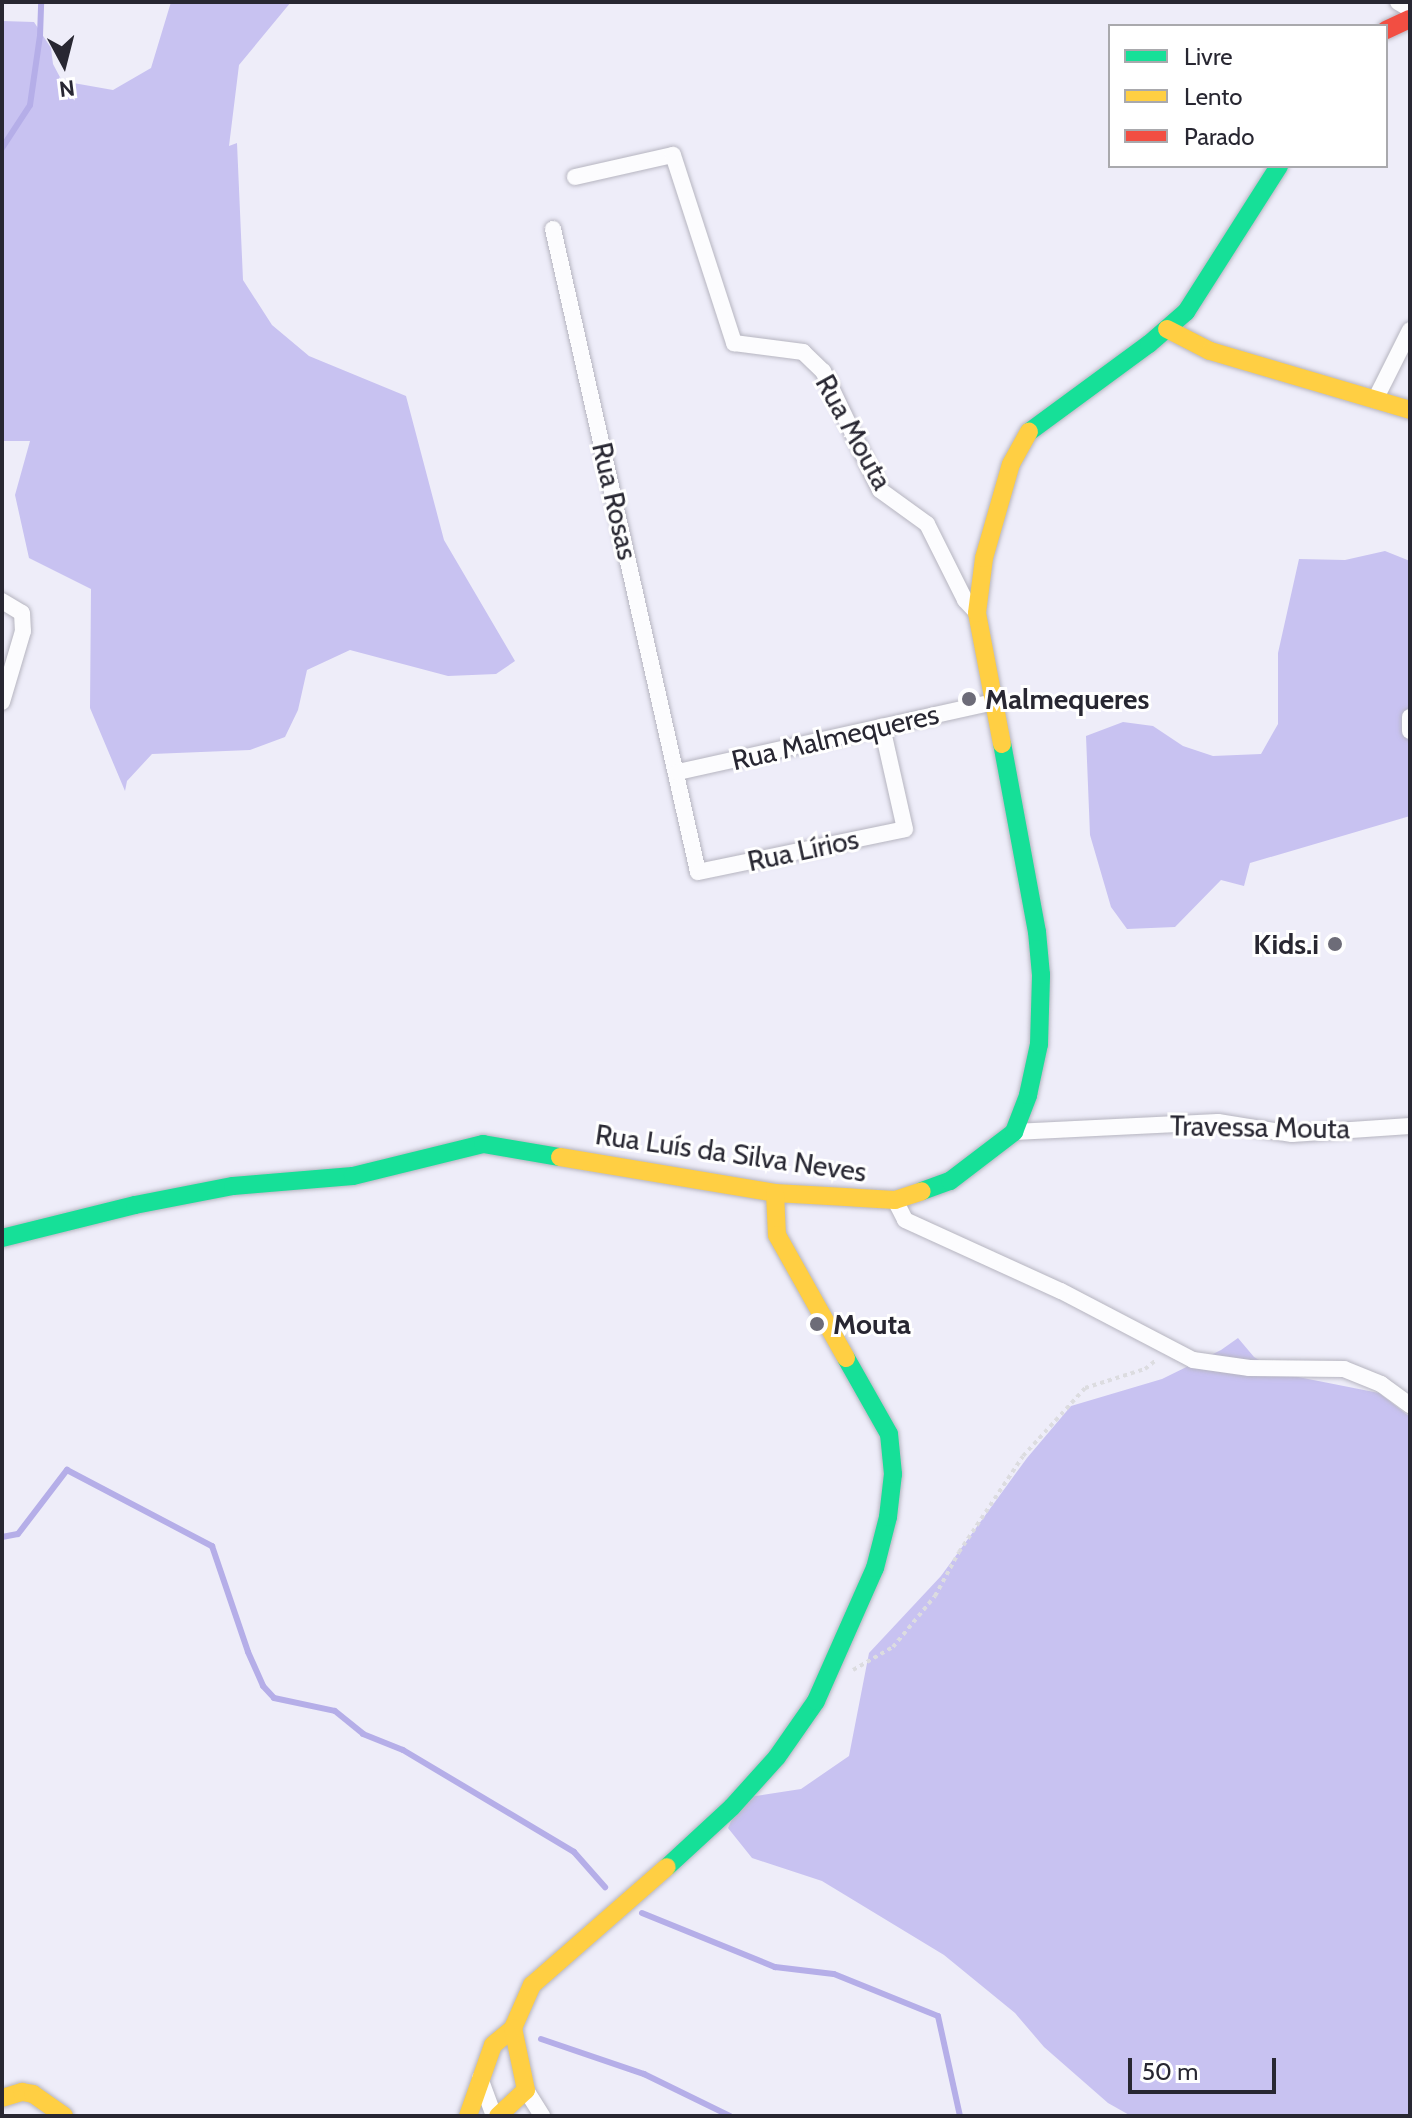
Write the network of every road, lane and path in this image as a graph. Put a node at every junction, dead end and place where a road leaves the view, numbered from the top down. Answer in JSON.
{"nodes":[{"id":1,"x":1398,"y":2,"type":"edge"},
{"id":2,"x":1410,"y":9,"type":"edge"},
{"id":3,"x":1410,"y":19,"type":"edge"},
{"id":4,"x":1388,"y":29,"type":"edge"},
{"id":5,"x":1278,"y":168,"type":"edge"},
{"id":6,"x":575,"y":177,"type":"dead end"},
{"id":7,"x":553,"y":229,"type":"dead end"},
{"id":8,"x":1167,"y":329,"type":"junction"},
{"id":9,"x":1410,"y":330,"type":"edge"},
{"id":10,"x":1375,"y":400,"type":"junction"},
{"id":11,"x":1410,"y":410,"type":"edge"},
{"id":12,"x":2,"y":601,"type":"edge"},
{"id":13,"x":977,"y":613,"type":"junction"},
{"id":14,"x":2,"y":702,"type":"edge"},
{"id":15,"x":993,"y":702,"type":"junction"},
{"id":16,"x":1410,"y":717,"type":"edge"},
{"id":17,"x":882,"y":727,"type":"junction"},
{"id":18,"x":1410,"y":731,"type":"edge"},
{"id":19,"x":678,"y":772,"type":"junction"},
{"id":20,"x":1410,"y":1126,"type":"edge"},
{"id":21,"x":1014,"y":1132,"type":"junction"},
{"id":22,"x":775,"y":1193,"type":"junction"},
{"id":23,"x":895,"y":1200,"type":"junction"},
{"id":24,"x":2,"y":1238,"type":"edge"},
{"id":25,"x":1170,"y":1348,"type":"junction"},
{"id":26,"x":1410,"y":1405,"type":"edge"},
{"id":27,"x":824,"y":1683,"type":"junction"},
{"id":28,"x":513,"y":2028,"type":"junction"},
{"id":29,"x":480,"y":2078,"type":"junction"},
{"id":30,"x":526,"y":2090,"type":"junction"},
{"id":31,"x":2,"y":2098,"type":"edge"},
{"id":32,"x":57,"y":2113,"type":"edge"},
{"id":33,"x":468,"y":2116,"type":"edge"},
{"id":34,"x":496,"y":2116,"type":"edge"},
{"id":35,"x":542,"y":2116,"type":"edge"}],
"edges":[{"from":1,"to":2,"type":"street"},
{"from":3,"to":4,"type":"street"},
{"from":5,"to":8,"type":"street"},
{"from":6,"to":13,"type":"street","name":"Rua Mouta"},
{"from":7,"to":19,"type":"street","name":"Rua Rosas"},
{"from":8,"to":10,"type":"street"},
{"from":8,"to":13,"type":"street"},
{"from":9,"to":10,"type":"street"},
{"from":10,"to":11,"type":"street"},
{"from":12,"to":14,"type":"street"},
{"from":13,"to":15,"type":"street"},
{"from":15,"to":17,"type":"street","name":"Rua Malmequeres"},
{"from":15,"to":21,"type":"street"},
{"from":16,"to":18,"type":"street"},
{"from":17,"to":19,"type":"street","name":"Rua Malmequeres"},
{"from":17,"to":19,"type":"street","name":"Rua Lírios"},
{"from":20,"to":21,"type":"street","name":"Travessa Mouta"},
{"from":21,"to":23,"type":"street"},
{"from":22,"to":23,"type":"street","name":"Rua Luís da Silva Neves"},
{"from":22,"to":24,"type":"street","name":"Rua Luís da Silva Neves"},
{"from":22,"to":27,"type":"street"},
{"from":23,"to":25,"type":"street","name":"Rua Luís da Silva Neves"},
{"from":25,"to":26,"type":"street","name":"Rua Luís da Silva Neves"},
{"from":25,"to":27,"type":"path"},
{"from":27,"to":28,"type":"street"},
{"from":28,"to":29,"type":"street"},
{"from":28,"to":30,"type":"street"},
{"from":29,"to":33,"type":"street"},
{"from":29,"to":34,"type":"street"},
{"from":30,"to":34,"type":"street"},
{"from":30,"to":35,"type":"street"},
{"from":31,"to":32,"type":"street"}]}
